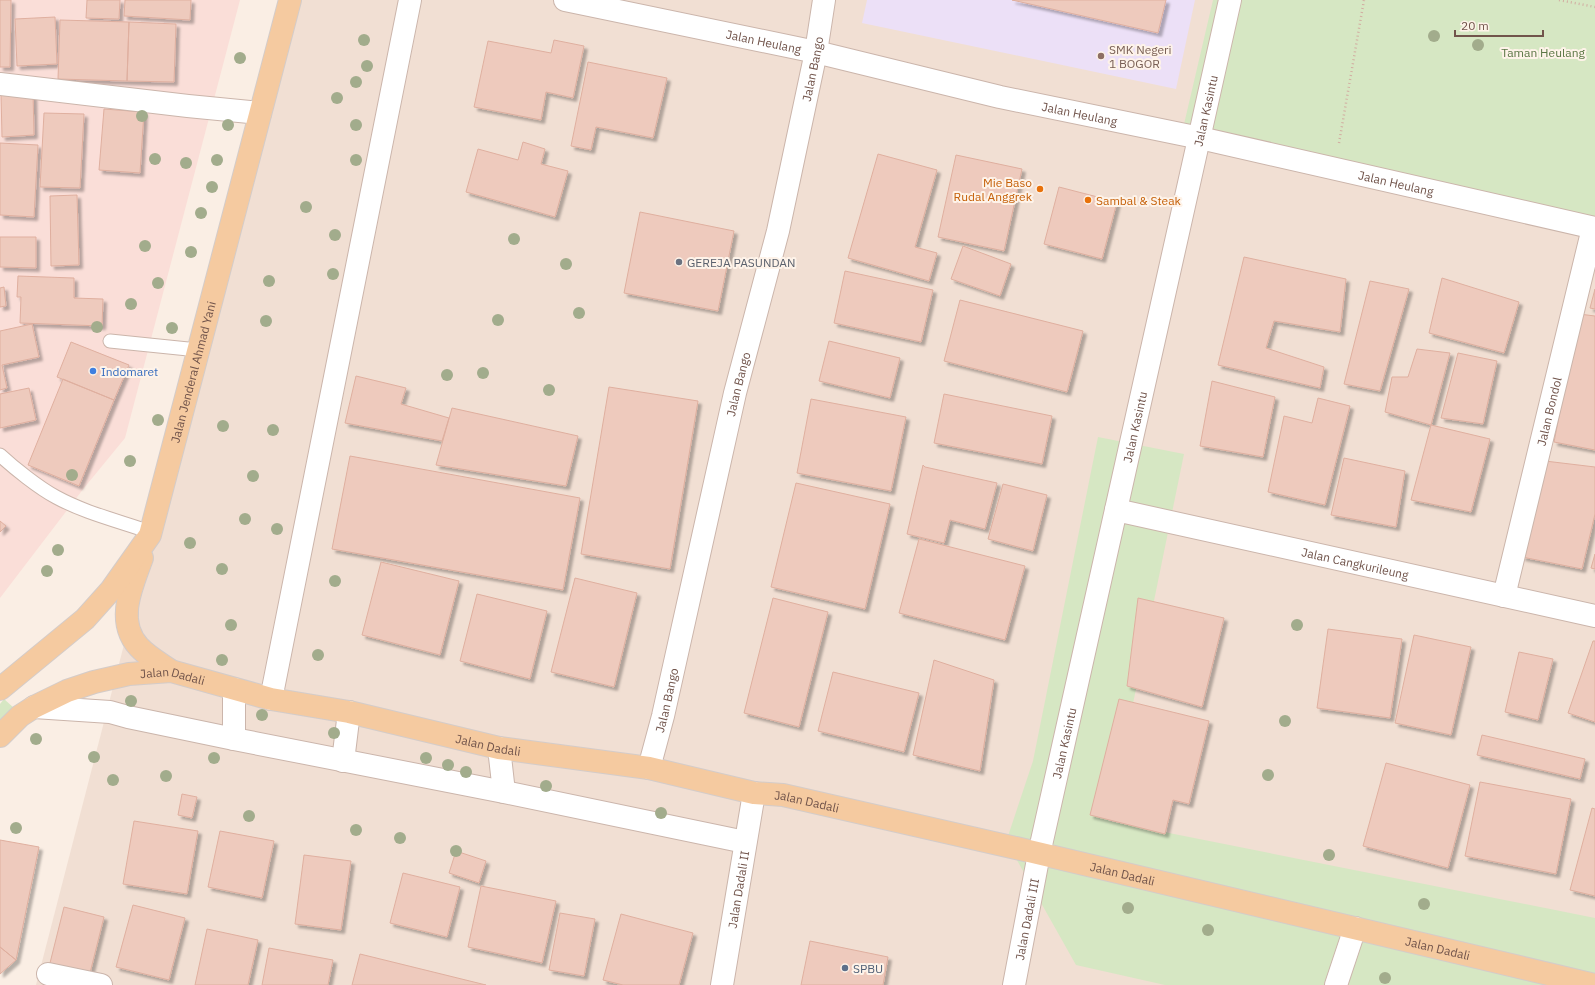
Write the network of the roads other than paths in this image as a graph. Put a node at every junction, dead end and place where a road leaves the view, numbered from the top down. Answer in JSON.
{"nodes":[{"id":1,"x":290,"y":0,"type":"edge"},
{"id":2,"x":410,"y":0,"type":"edge"},
{"id":3,"x":565,"y":0,"type":"edge"},
{"id":4,"x":824,"y":0,"type":"edge"},
{"id":5,"x":1230,"y":0,"type":"edge"},
{"id":6,"x":816,"y":52,"type":"junction"},
{"id":7,"x":0,"y":84,"type":"edge"},
{"id":8,"x":260,"y":113,"type":"junction"},
{"id":9,"x":1200,"y":138,"type":"junction"},
{"id":10,"x":1594,"y":228,"type":"edge"},
{"id":11,"x":110,"y":341,"type":"dead end"},
{"id":12,"x":198,"y":350,"type":"junction"},
{"id":13,"x":0,"y":455,"type":"edge"},
{"id":14,"x":1116,"y":510,"type":"junction"},
{"id":15,"x":150,"y":534,"type":"junction"},
{"id":16,"x":1504,"y":596,"type":"junction"},
{"id":17,"x":1595,"y":616,"type":"edge"},
{"id":18,"x":171,"y":671,"type":"junction"},
{"id":19,"x":234,"y":689,"type":"junction"},
{"id":20,"x":0,"y":690,"type":"edge"},
{"id":21,"x":271,"y":699,"type":"junction"},
{"id":22,"x":27,"y":712,"type":"junction"},
{"id":23,"x":349,"y":712,"type":"junction"},
{"id":24,"x":0,"y":736,"type":"edge"},
{"id":25,"x":234,"y":739,"type":"junction"},
{"id":26,"x":499,"y":748,"type":"junction"},
{"id":27,"x":343,"y":761,"type":"junction"},
{"id":28,"x":650,"y":768,"type":"junction"},
{"id":29,"x":504,"y":792,"type":"junction"},
{"id":30,"x":754,"y":793,"type":"junction"},
{"id":31,"x":746,"y":842,"type":"junction"},
{"id":32,"x":1039,"y":854,"type":"junction"},
{"id":33,"x":1356,"y":928,"type":"junction"},
{"id":34,"x":48,"y":974,"type":"dead end"},
{"id":35,"x":101,"y":985,"type":"edge"},
{"id":36,"x":722,"y":985,"type":"edge"},
{"id":37,"x":1014,"y":985,"type":"edge"},
{"id":38,"x":1336,"y":985,"type":"edge"},
{"id":39,"x":1595,"y":985,"type":"edge"}],
"edges":[{"from":1,"to":8,"type":"main road","name":"Jalan Jenderal Ahmad Yani"},
{"from":2,"to":21,"type":"street"},
{"from":3,"to":6,"type":"street","name":"Jalan Heulang"},
{"from":4,"to":6,"type":"street","name":"Jalan Bango"},
{"from":5,"to":9,"type":"street","name":"Jalan Kasintu"},
{"from":6,"to":9,"type":"street","name":"Jalan Heulang"},
{"from":6,"to":28,"type":"street","name":"Jalan Bango"},
{"from":7,"to":8,"type":"street"},
{"from":8,"to":12,"type":"main road","name":"Jalan Jenderal Ahmad Yani"},
{"from":9,"to":10,"type":"street","name":"Jalan Heulang"},
{"from":9,"to":14,"type":"street","name":"Jalan Kasintu"},
{"from":10,"to":16,"type":"street","name":"Jalan Bondol"},
{"from":11,"to":12,"type":"lane"},
{"from":12,"to":15,"type":"main road","name":"Jalan Jenderal Ahmad Yani"},
{"from":13,"to":15,"type":"lane"},
{"from":14,"to":16,"type":"street","name":"Jalan Cangkurileung"},
{"from":14,"to":32,"type":"street","name":"Jalan Kasintu"},
{"from":15,"to":18,"type":"main road"},
{"from":15,"to":20,"type":"main road","name":"Jalan Jenderal Ahmad Yani"},
{"from":16,"to":17,"type":"street","name":"Jalan Cangkurileung"},
{"from":18,"to":19,"type":"main road","name":"Jalan Dadali"},
{"from":18,"to":22,"type":"main road","name":"Jalan Dadali"},
{"from":19,"to":21,"type":"main road","name":"Jalan Dadali"},
{"from":19,"to":25,"type":"street"},
{"from":21,"to":23,"type":"main road","name":"Jalan Dadali"},
{"from":22,"to":24,"type":"main road"},
{"from":22,"to":25,"type":"street"},
{"from":23,"to":26,"type":"main road","name":"Jalan Dadali"},
{"from":23,"to":27,"type":"street"},
{"from":25,"to":27,"type":"street"},
{"from":26,"to":28,"type":"main road","name":"Jalan Dadali"},
{"from":26,"to":29,"type":"street"},
{"from":27,"to":29,"type":"street"},
{"from":28,"to":30,"type":"main road","name":"Jalan Dadali"},
{"from":29,"to":31,"type":"street"},
{"from":30,"to":31,"type":"street","name":"Jalan Dadali II"},
{"from":30,"to":32,"type":"main road","name":"Jalan Dadali"},
{"from":31,"to":36,"type":"street","name":"Jalan Dadali II"},
{"from":32,"to":33,"type":"main road","name":"Jalan Dadali"},
{"from":32,"to":37,"type":"street","name":"Jalan Dadali III"},
{"from":33,"to":38,"type":"street"},
{"from":33,"to":39,"type":"main road","name":"Jalan Dadali"},
{"from":34,"to":35,"type":"street"}]}
